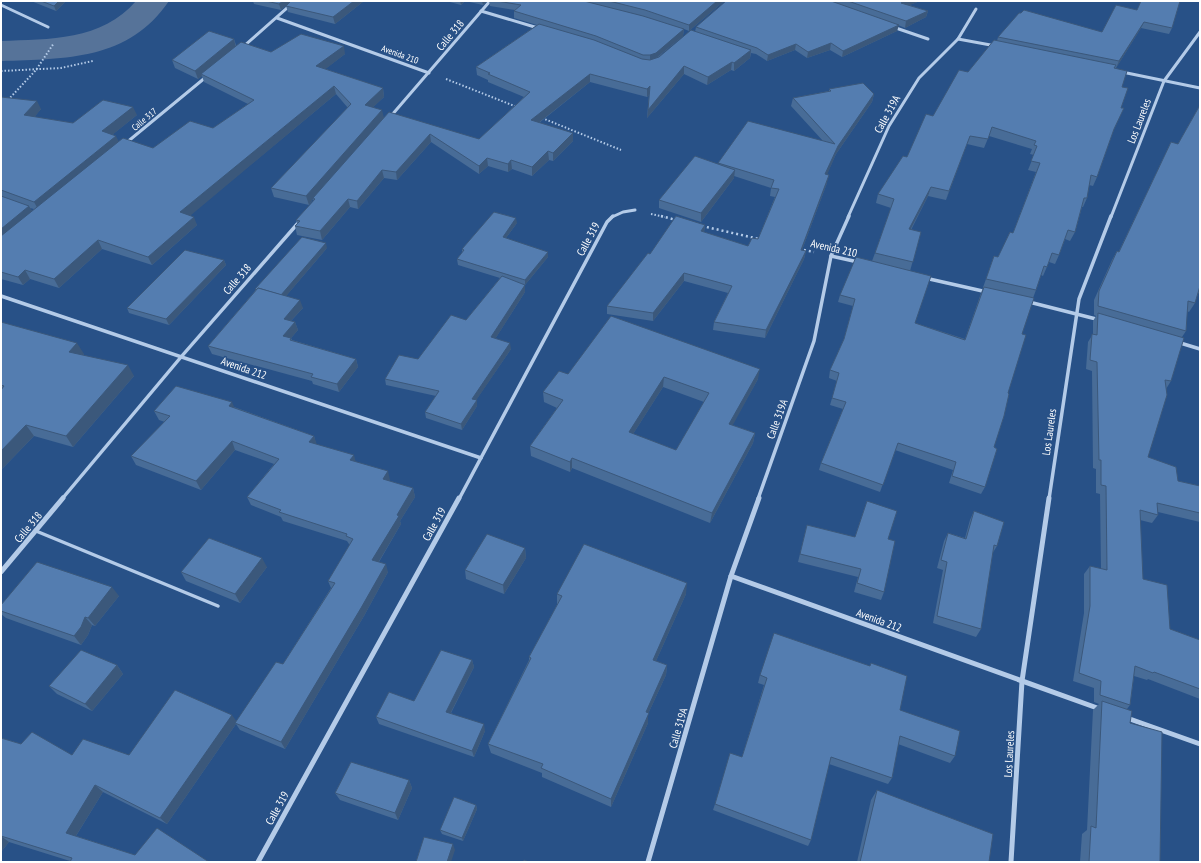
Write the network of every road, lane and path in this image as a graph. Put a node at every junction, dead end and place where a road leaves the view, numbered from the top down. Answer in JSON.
{"nodes":[{"id":1,"x":295,"y":1,"type":"edge"},
{"id":2,"x":490,"y":1,"type":"edge"},
{"id":3,"x":1,"y":5,"type":"edge"},
{"id":4,"x":976,"y":9,"type":"dead end"},
{"id":5,"x":481,"y":11,"type":"junction"},
{"id":6,"x":277,"y":18,"type":"junction"},
{"id":7,"x":886,"y":24,"type":"edge"},
{"id":8,"x":48,"y":27,"type":"dead end"},
{"id":9,"x":542,"y":29,"type":"edge"},
{"id":10,"x":1200,"y":32,"type":"edge"},
{"id":11,"x":928,"y":39,"type":"dead end"},
{"id":12,"x":958,"y":39,"type":"junction"},
{"id":13,"x":56,"y":40,"type":"dead end"},
{"id":14,"x":1002,"y":47,"type":"edge"},
{"id":15,"x":241,"y":48,"type":"edge"},
{"id":16,"x":92,"y":61,"type":"dead end"},
{"id":17,"x":36,"y":70,"type":"junction"},
{"id":18,"x":1,"y":71,"type":"edge"},
{"id":19,"x":1118,"y":71,"type":"edge"},
{"id":20,"x":430,"y":73,"type":"junction"},
{"id":21,"x":210,"y":74,"type":"edge"},
{"id":22,"x":1164,"y":81,"type":"junction"},
{"id":23,"x":1200,"y":88,"type":"edge"},
{"id":24,"x":6,"y":103,"type":"edge"},
{"id":25,"x":524,"y":110,"type":"edge"},
{"id":26,"x":538,"y":116,"type":"edge"},
{"id":27,"x":388,"y":120,"type":"edge"},
{"id":28,"x":125,"y":144,"type":"edge"},
{"id":29,"x":621,"y":150,"type":"dead end"},
{"id":30,"x":635,"y":210,"type":"joint"},
{"id":31,"x":300,"y":221,"type":"edge"},
{"id":32,"x":681,"y":221,"type":"edge"},
{"id":33,"x":696,"y":224,"type":"edge"},
{"id":34,"x":764,"y":240,"type":"edge"},
{"id":35,"x":794,"y":247,"type":"edge"},
{"id":36,"x":832,"y":256,"type":"junction"},
{"id":37,"x":862,"y":263,"type":"edge"},
{"id":38,"x":923,"y":277,"type":"edge"},
{"id":39,"x":992,"y":293,"type":"edge"},
{"id":40,"x":1,"y":296,"type":"edge"},
{"id":41,"x":1023,"y":300,"type":"edge"},
{"id":42,"x":1076,"y":313,"type":"junction"},
{"id":43,"x":1106,"y":321,"type":"edge"},
{"id":44,"x":1171,"y":340,"type":"edge"},
{"id":45,"x":1200,"y":349,"type":"edge"},
{"id":46,"x":181,"y":357,"type":"junction"},
{"id":47,"x":481,"y":458,"type":"junction"},
{"id":48,"x":36,"y":531,"type":"junction"},
{"id":49,"x":1,"y":572,"type":"edge"},
{"id":50,"x":731,"y":576,"type":"junction"},
{"id":51,"x":218,"y":606,"type":"dead end"},
{"id":52,"x":1022,"y":681,"type":"junction"},
{"id":53,"x":1104,"y":710,"type":"edge"},
{"id":54,"x":1118,"y":715,"type":"edge"},
{"id":55,"x":1200,"y":744,"type":"edge"},
{"id":56,"x":258,"y":862,"type":"edge"},
{"id":57,"x":648,"y":862,"type":"edge"},
{"id":58,"x":1011,"y":862,"type":"edge"}],
"edges":[{"from":1,"to":6,"type":"street"},
{"from":2,"to":5,"type":"street","name":"Calle 318"},
{"from":3,"to":8,"type":"street"},
{"from":4,"to":12,"type":"street","name":"Calle 319A"},
{"from":5,"to":9,"type":"street"},
{"from":5,"to":20,"type":"street","name":"Calle 318"},
{"from":6,"to":15,"type":"street"},
{"from":6,"to":20,"type":"street","name":"Avenida 210"},
{"from":7,"to":11,"type":"street"},
{"from":10,"to":22,"type":"street","name":"Los Laureles"},
{"from":12,"to":14,"type":"street"},
{"from":12,"to":36,"type":"street","name":"Calle 319A"},
{"from":13,"to":17,"type":"path"},
{"from":16,"to":17,"type":"path"},
{"from":17,"to":18,"type":"path"},
{"from":17,"to":24,"type":"path"},
{"from":19,"to":22,"type":"street"},
{"from":20,"to":25,"type":"path","name":"Avenida 210"},
{"from":20,"to":27,"type":"street","name":"Calle 318"},
{"from":21,"to":28,"type":"street","name":"Calle 317"},
{"from":22,"to":23,"type":"street"},
{"from":22,"to":42,"type":"street","name":"Los Laureles"},
{"from":26,"to":29,"type":"path"},
{"from":30,"to":32,"type":"path"},
{"from":30,"to":47,"type":"street","name":"Calle 319"},
{"from":31,"to":46,"type":"street","name":"Calle 318"},
{"from":33,"to":34,"type":"path"},
{"from":35,"to":36,"type":"path","name":"Avenida 210"},
{"from":36,"to":37,"type":"street","name":"Avenida 210"},
{"from":36,"to":50,"type":"street","name":"Calle 319A"},
{"from":38,"to":39,"type":"street"},
{"from":40,"to":46,"type":"street","name":"Avenida 212"},
{"from":41,"to":42,"type":"street"},
{"from":42,"to":43,"type":"street"},
{"from":42,"to":52,"type":"street","name":"Los Laureles"},
{"from":44,"to":45,"type":"street"},
{"from":46,"to":47,"type":"street","name":"Avenida 212"},
{"from":46,"to":48,"type":"street","name":"Calle 318"},
{"from":47,"to":56,"type":"street","name":"Calle 319"},
{"from":48,"to":49,"type":"street","name":"Calle 318"},
{"from":48,"to":51,"type":"lane"},
{"from":50,"to":52,"type":"street","name":"Avenida 212"},
{"from":50,"to":57,"type":"street","name":"Calle 319A"},
{"from":52,"to":53,"type":"street","name":"Avenida 212"},
{"from":52,"to":58,"type":"street","name":"Los Laureles"},
{"from":54,"to":55,"type":"street"}]}
